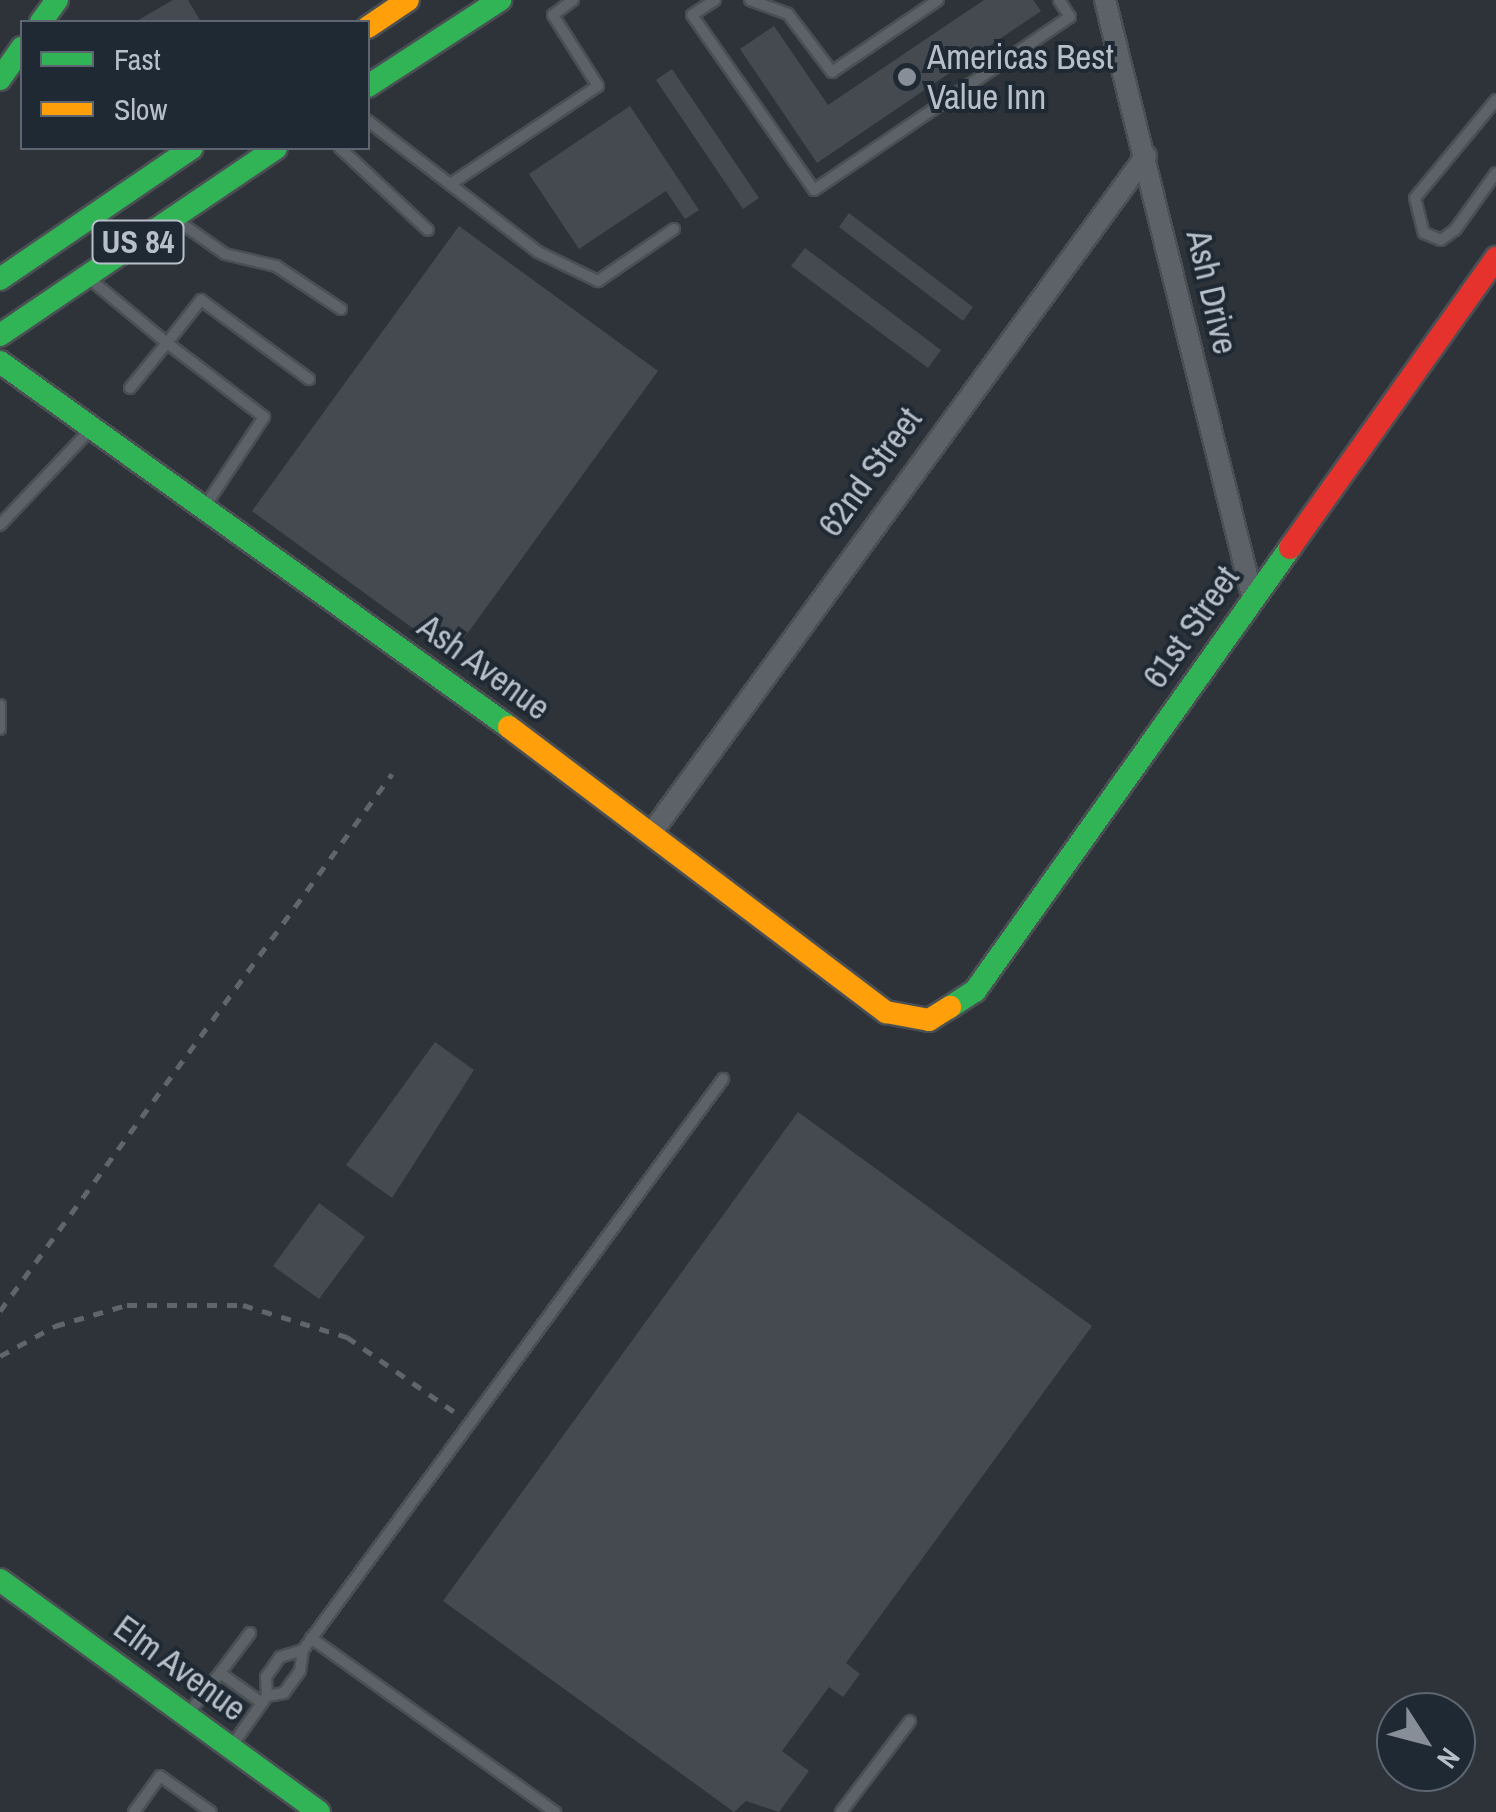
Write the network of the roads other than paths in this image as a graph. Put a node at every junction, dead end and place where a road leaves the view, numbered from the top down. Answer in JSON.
{"nodes":[{"id":1,"x":408,"y":0,"type":"edge"},
{"id":2,"x":500,"y":0,"type":"edge"},
{"id":3,"x":574,"y":0,"type":"edge"},
{"id":4,"x":715,"y":0,"type":"edge"},
{"id":5,"x":750,"y":0,"type":"edge"},
{"id":6,"x":938,"y":0,"type":"edge"},
{"id":7,"x":1059,"y":0,"type":"edge"},
{"id":8,"x":1110,"y":1,"type":"edge"},
{"id":9,"x":370,"y":27,"type":"edge"},
{"id":10,"x":20,"y":51,"type":"edge"},
{"id":11,"x":0,"y":79,"type":"edge"},
{"id":12,"x":370,"y":85,"type":"edge"},
{"id":13,"x":1496,"y":100,"type":"edge"},
{"id":14,"x":370,"y":122,"type":"edge"},
{"id":15,"x":189,"y":150,"type":"edge"},
{"id":16,"x":273,"y":150,"type":"edge"},
{"id":17,"x":342,"y":150,"type":"edge"},
{"id":18,"x":1146,"y":156,"type":"junction"},
{"id":19,"x":1495,"y":177,"type":"edge"},
{"id":20,"x":452,"y":183,"type":"junction"},
{"id":21,"x":174,"y":218,"type":"junction"},
{"id":22,"x":674,"y":229,"type":"dead end"},
{"id":23,"x":428,"y":230,"type":"dead end"},
{"id":24,"x":1496,"y":258,"type":"edge"},
{"id":25,"x":86,"y":276,"type":"junction"},
{"id":26,"x":0,"y":279,"type":"edge"},
{"id":27,"x":341,"y":310,"type":"dead end"},
{"id":28,"x":0,"y":336,"type":"edge"},
{"id":29,"x":167,"y":343,"type":"junction"},
{"id":30,"x":0,"y":362,"type":"edge"},
{"id":31,"x":309,"y":379,"type":"dead end"},
{"id":32,"x":130,"y":388,"type":"dead end"},
{"id":33,"x":92,"y":429,"type":"junction"},
{"id":34,"x":203,"y":510,"type":"junction"},
{"id":35,"x":0,"y":525,"type":"edge"},
{"id":36,"x":1253,"y":600,"type":"junction"},
{"id":37,"x":0,"y":705,"type":"edge"},
{"id":38,"x":0,"y":729,"type":"edge"},
{"id":39,"x":652,"y":831,"type":"junction"},
{"id":40,"x":929,"y":1020,"type":"joint"},
{"id":41,"x":723,"y":1078,"type":"dead end"},
{"id":42,"x":0,"y":1580,"type":"edge"},
{"id":43,"x":250,"y":1633,"type":"dead end"},
{"id":44,"x":311,"y":1638,"type":"junction"},
{"id":45,"x":302,"y":1650,"type":"junction"},
{"id":46,"x":220,"y":1673,"type":"junction"},
{"id":47,"x":264,"y":1700,"type":"junction"},
{"id":48,"x":186,"y":1716,"type":"junction"},
{"id":49,"x":910,"y":1722,"type":"dead end"},
{"id":50,"x":231,"y":1748,"type":"junction"},
{"id":51,"x":134,"y":1812,"type":"edge"},
{"id":52,"x":210,"y":1812,"type":"edge"},
{"id":53,"x":318,"y":1812,"type":"edge"},
{"id":54,"x":555,"y":1812,"type":"edge"},
{"id":55,"x":841,"y":1812,"type":"edge"}],
"edges":[{"from":1,"to":9,"type":"main road"},
{"from":2,"to":12,"type":"main road"},
{"from":3,"to":20,"type":"lane"},
{"from":4,"to":7,"type":"lane"},
{"from":5,"to":6,"type":"lane"},
{"from":8,"to":18,"type":"street","name":"Ash Drive"},
{"from":10,"to":11,"type":"main road"},
{"from":13,"to":19,"type":"lane"},
{"from":14,"to":20,"type":"lane"},
{"from":15,"to":26,"type":"main road","number":"US 84"},
{"from":16,"to":21,"type":"main road","number":"US 84"},
{"from":17,"to":23,"type":"lane"},
{"from":18,"to":36,"type":"street","name":"Ash Drive"},
{"from":18,"to":39,"type":"street","name":"62nd Street"},
{"from":20,"to":22,"type":"lane"},
{"from":21,"to":25,"type":"main road","number":"US 84"},
{"from":21,"to":27,"type":"lane"},
{"from":24,"to":36,"type":"main road","name":"61st Street"},
{"from":25,"to":28,"type":"main road","number":"US 84"},
{"from":25,"to":29,"type":"lane"},
{"from":29,"to":31,"type":"lane"},
{"from":29,"to":32,"type":"lane"},
{"from":29,"to":34,"type":"lane"},
{"from":30,"to":33,"type":"main road","name":"Ash Avenue"},
{"from":33,"to":34,"type":"main road","name":"Ash Avenue"},
{"from":33,"to":35,"type":"lane"},
{"from":34,"to":39,"type":"main road","name":"Ash Avenue"},
{"from":36,"to":40,"type":"main road","name":"61st Street"},
{"from":37,"to":38,"type":"lane"},
{"from":39,"to":40,"type":"main road","name":"Ash Avenue"},
{"from":41,"to":44,"type":"lane"},
{"from":42,"to":48,"type":"main road","name":"Elm Avenue"},
{"from":43,"to":46,"type":"lane"},
{"from":44,"to":45,"type":"lane"},
{"from":44,"to":54,"type":"lane"},
{"from":45,"to":47,"type":"lane"},
{"from":45,"to":47,"type":"lane"},
{"from":46,"to":47,"type":"lane"},
{"from":46,"to":48,"type":"lane"},
{"from":47,"to":50,"type":"lane"},
{"from":48,"to":50,"type":"main road","name":"Elm Avenue"},
{"from":49,"to":55,"type":"lane"},
{"from":50,"to":53,"type":"main road","name":"Elm Avenue"},
{"from":51,"to":52,"type":"lane"}]}
